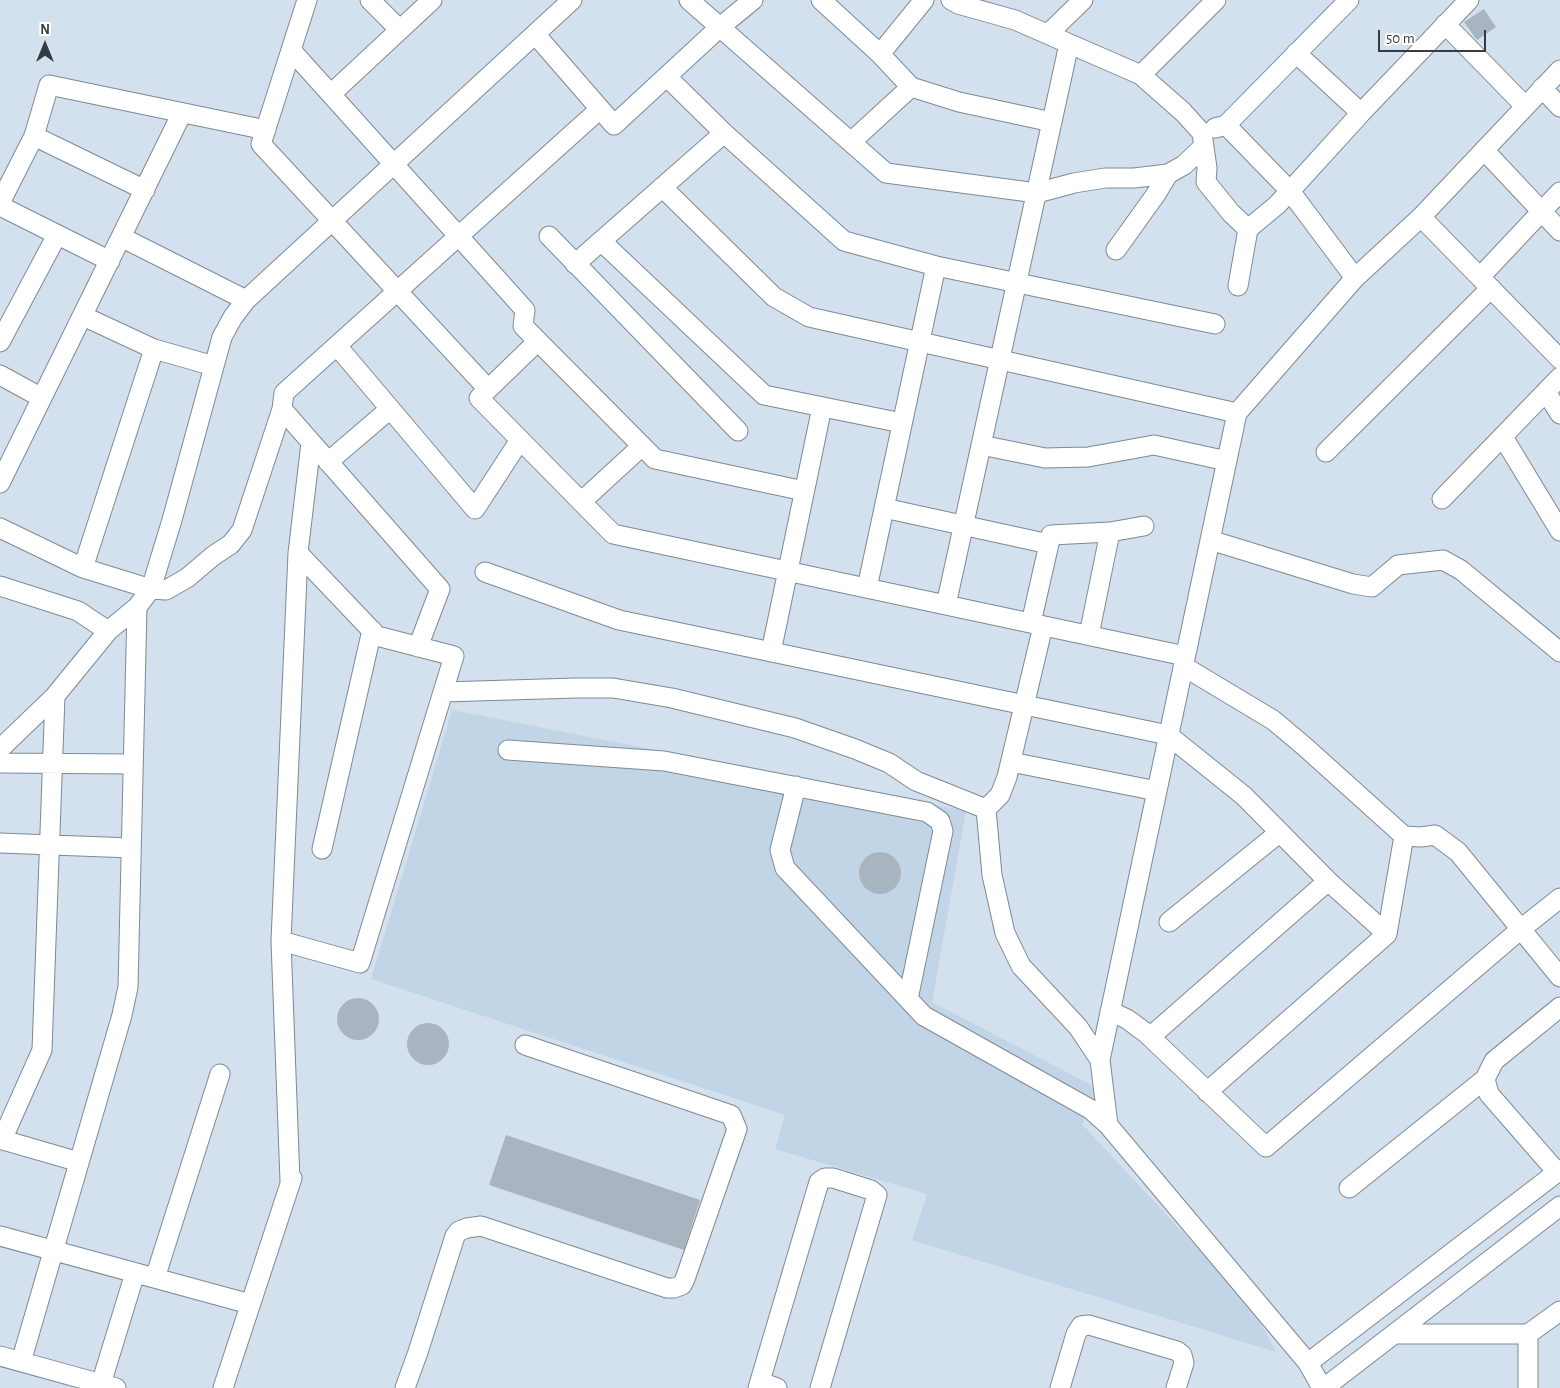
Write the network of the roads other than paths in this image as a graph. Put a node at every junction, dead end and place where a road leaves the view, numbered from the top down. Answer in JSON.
{"nodes":[{"id":1,"x":307,"y":0,"type":"edge"},
{"id":2,"x":370,"y":0,"type":"edge"},
{"id":3,"x":432,"y":0,"type":"edge"},
{"id":4,"x":572,"y":0,"type":"edge"},
{"id":5,"x":689,"y":0,"type":"edge"},
{"id":6,"x":753,"y":0,"type":"edge"},
{"id":7,"x":820,"y":0,"type":"edge"},
{"id":8,"x":924,"y":0,"type":"edge"},
{"id":9,"x":1083,"y":0,"type":"edge"},
{"id":10,"x":1216,"y":0,"type":"edge"},
{"id":11,"x":1349,"y":0,"type":"edge"},
{"id":12,"x":1469,"y":0,"type":"edge"},
{"id":13,"x":957,"y":1,"type":"edge"},
{"id":14,"x":1445,"y":24,"type":"junction"},
{"id":15,"x":720,"y":27,"type":"junction"},
{"id":16,"x":400,"y":30,"type":"junction"},
{"id":17,"x":535,"y":34,"type":"junction"},
{"id":18,"x":1048,"y":34,"type":"junction"},
{"id":19,"x":1069,"y":44,"type":"junction"},
{"id":20,"x":291,"y":50,"type":"junction"},
{"id":21,"x":1296,"y":53,"type":"junction"},
{"id":22,"x":880,"y":54,"type":"junction"},
{"id":23,"x":1560,"y":70,"type":"edge"},
{"id":24,"x":1141,"y":75,"type":"junction"},
{"id":25,"x":666,"y":77,"type":"junction"},
{"id":26,"x":911,"y":87,"type":"junction"},
{"id":27,"x":1542,"y":88,"type":"junction"},
{"id":28,"x":331,"y":94,"type":"junction"},
{"id":29,"x":1525,"y":106,"type":"junction"},
{"id":30,"x":1560,"y":107,"type":"edge"},
{"id":31,"x":600,"y":109,"type":"junction"},
{"id":32,"x":182,"y":112,"type":"junction"},
{"id":33,"x":1361,"y":114,"type":"junction"},
{"id":34,"x":1052,"y":122,"type":"junction"},
{"id":35,"x":1226,"y":125,"type":"junction"},
{"id":36,"x":266,"y":130,"type":"junction"},
{"id":37,"x":724,"y":133,"type":"junction"},
{"id":38,"x":34,"y":136,"type":"junction"},
{"id":39,"x":1203,"y":140,"type":"junction"},
{"id":40,"x":851,"y":142,"type":"junction"},
{"id":41,"x":1484,"y":150,"type":"junction"},
{"id":42,"x":394,"y":164,"type":"junction"},
{"id":43,"x":1184,"y":165,"type":"junction"},
{"id":44,"x":1168,"y":174,"type":"junction"},
{"id":45,"x":1206,"y":182,"type":"junction"},
{"id":46,"x":662,"y":187,"type":"junction"},
{"id":47,"x":144,"y":190,"type":"junction"},
{"id":48,"x":1290,"y":191,"type":"junction"},
{"id":49,"x":1560,"y":192,"type":"edge"},
{"id":50,"x":1037,"y":193,"type":"junction"},
{"id":51,"x":0,"y":205,"type":"edge"},
{"id":52,"x":1542,"y":212,"type":"junction"},
{"id":53,"x":1422,"y":216,"type":"junction"},
{"id":54,"x":332,"y":221,"type":"junction"},
{"id":55,"x":1248,"y":229,"type":"junction"},
{"id":56,"x":1560,"y":231,"type":"edge"},
{"id":57,"x":57,"y":235,"type":"junction"},
{"id":58,"x":459,"y":236,"type":"junction"},
{"id":59,"x":549,"y":236,"type":"dead end"},
{"id":60,"x":122,"y":237,"type":"junction"},
{"id":61,"x":601,"y":241,"type":"junction"},
{"id":62,"x":1116,"y":250,"type":"dead end"},
{"id":63,"x":110,"y":261,"type":"junction"},
{"id":64,"x":575,"y":264,"type":"junction"},
{"id":65,"x":936,"y":266,"type":"junction"},
{"id":66,"x":1355,"y":278,"type":"junction"},
{"id":67,"x":1018,"y":282,"type":"junction"},
{"id":68,"x":1486,"y":282,"type":"junction"},
{"id":69,"x":1238,"y":286,"type":"dead end"},
{"id":70,"x":398,"y":291,"type":"junction"},
{"id":71,"x":246,"y":300,"type":"junction"},
{"id":72,"x":83,"y":316,"type":"junction"},
{"id":73,"x":1215,"y":324,"type":"dead end"},
{"id":74,"x":538,"y":341,"type":"junction"},
{"id":75,"x":0,"y":342,"type":"edge"},
{"id":76,"x":920,"y":342,"type":"junction"},
{"id":77,"x":336,"y":346,"type":"junction"},
{"id":78,"x":154,"y":349,"type":"junction"},
{"id":79,"x":1560,"y":359,"type":"edge"},
{"id":80,"x":1000,"y":360,"type":"junction"},
{"id":81,"x":214,"y":366,"type":"junction"},
{"id":82,"x":0,"y":375,"type":"edge"},
{"id":83,"x":1560,"y":377,"type":"edge"},
{"id":84,"x":488,"y":389,"type":"junction"},
{"id":85,"x":1546,"y":392,"type":"junction"},
{"id":86,"x":42,"y":398,"type":"junction"},
{"id":87,"x":822,"y":407,"type":"junction"},
{"id":88,"x":390,"y":408,"type":"junction"},
{"id":89,"x":282,"y":409,"type":"junction"},
{"id":90,"x":1237,"y":413,"type":"junction"},
{"id":91,"x":1560,"y":414,"type":"edge"},
{"id":92,"x":902,"y":423,"type":"junction"},
{"id":93,"x":738,"y":431,"type":"dead end"},
{"id":94,"x":1503,"y":436,"type":"junction"},
{"id":95,"x":520,"y":440,"type":"junction"},
{"id":96,"x":311,"y":442,"type":"junction"},
{"id":97,"x":981,"y":445,"type":"junction"},
{"id":98,"x":642,"y":446,"type":"junction"},
{"id":99,"x":1326,"y":452,"type":"dead end"},
{"id":100,"x":1227,"y":461,"type":"junction"},
{"id":101,"x":328,"y":462,"type":"junction"},
{"id":102,"x":2,"y":475,"type":"edge"},
{"id":103,"x":804,"y":491,"type":"junction"},
{"id":104,"x":1442,"y":499,"type":"dead end"},
{"id":105,"x":581,"y":502,"type":"junction"},
{"id":106,"x":884,"y":508,"type":"junction"},
{"id":107,"x":964,"y":526,"type":"junction"},
{"id":108,"x":1144,"y":526,"type":"dead end"},
{"id":109,"x":0,"y":528,"type":"edge"},
{"id":110,"x":1560,"y":531,"type":"edge"},
{"id":111,"x":1110,"y":532,"type":"junction"},
{"id":112,"x":1210,"y":540,"type":"junction"},
{"id":113,"x":1049,"y":544,"type":"junction"},
{"id":114,"x":298,"y":553,"type":"junction"},
{"id":115,"x":83,"y":568,"type":"junction"},
{"id":116,"x":788,"y":571,"type":"junction"},
{"id":117,"x":485,"y":572,"type":"dead end"},
{"id":118,"x":0,"y":586,"type":"edge"},
{"id":119,"x":867,"y":588,"type":"junction"},
{"id":120,"x":151,"y":589,"type":"junction"},
{"id":121,"x":946,"y":605,"type":"junction"},
{"id":122,"x":137,"y":607,"type":"junction"},
{"id":123,"x":1037,"y":624,"type":"junction"},
{"id":124,"x":372,"y":630,"type":"junction"},
{"id":125,"x":108,"y":631,"type":"junction"},
{"id":126,"x":1089,"y":636,"type":"junction"},
{"id":127,"x":418,"y":647,"type":"junction"},
{"id":128,"x":771,"y":652,"type":"junction"},
{"id":129,"x":1560,"y":652,"type":"edge"},
{"id":130,"x":1184,"y":661,"type":"junction"},
{"id":131,"x":443,"y":692,"type":"junction"},
{"id":132,"x":55,"y":696,"type":"junction"},
{"id":133,"x":1024,"y":705,"type":"junction"},
{"id":134,"x":1168,"y":735,"type":"junction"},
{"id":135,"x":0,"y":749,"type":"edge"},
{"id":136,"x":508,"y":750,"type":"dead end"},
{"id":137,"x":1011,"y":762,"type":"junction"},
{"id":138,"x":0,"y":763,"type":"edge"},
{"id":139,"x":53,"y":763,"type":"junction"},
{"id":140,"x":133,"y":764,"type":"junction"},
{"id":141,"x":796,"y":786,"type":"junction"},
{"id":142,"x":1157,"y":791,"type":"junction"},
{"id":143,"x":986,"y":809,"type":"junction"},
{"id":144,"x":1280,"y":832,"type":"junction"},
{"id":145,"x":1404,"y":836,"type":"junction"},
{"id":146,"x":0,"y":843,"type":"edge"},
{"id":147,"x":50,"y":845,"type":"junction"},
{"id":148,"x":131,"y":848,"type":"junction"},
{"id":149,"x":322,"y":849,"type":"dead end"},
{"id":150,"x":1328,"y":881,"type":"junction"},
{"id":151,"x":1560,"y":898,"type":"edge"},
{"id":152,"x":1169,"y":922,"type":"dead end"},
{"id":153,"x":1521,"y":929,"type":"junction"},
{"id":154,"x":1387,"y":934,"type":"junction"},
{"id":155,"x":281,"y":941,"type":"junction"},
{"id":156,"x":1560,"y":977,"type":"edge"},
{"id":157,"x":908,"y":999,"type":"junction"},
{"id":158,"x":1560,"y":1008,"type":"edge"},
{"id":159,"x":1110,"y":1011,"type":"junction"},
{"id":160,"x":1150,"y":1038,"type":"junction"},
{"id":161,"x":525,"y":1045,"type":"dead end"},
{"id":162,"x":1100,"y":1060,"type":"junction"},
{"id":163,"x":220,"y":1074,"type":"dead end"},
{"id":164,"x":1485,"y":1079,"type":"junction"},
{"id":165,"x":1207,"y":1092,"type":"junction"},
{"id":166,"x":1108,"y":1125,"type":"junction"},
{"id":167,"x":1,"y":1139,"type":"edge"},
{"id":168,"x":79,"y":1162,"type":"junction"},
{"id":169,"x":1559,"y":1171,"type":"edge"},
{"id":170,"x":1349,"y":1188,"type":"dead end"},
{"id":171,"x":1560,"y":1206,"type":"edge"},
{"id":172,"x":0,"y":1236,"type":"edge"},
{"id":173,"x":53,"y":1251,"type":"junction"},
{"id":174,"x":135,"y":1273,"type":"junction"},
{"id":175,"x":154,"y":1278,"type":"junction"},
{"id":176,"x":250,"y":1304,"type":"junction"},
{"id":177,"x":1560,"y":1311,"type":"edge"},
{"id":178,"x":1394,"y":1334,"type":"junction"},
{"id":179,"x":1528,"y":1334,"type":"junction"},
{"id":180,"x":0,"y":1356,"type":"edge"},
{"id":181,"x":21,"y":1362,"type":"junction"},
{"id":182,"x":1308,"y":1363,"type":"junction"},
{"id":183,"x":109,"y":1386,"type":"edge"},
{"id":184,"x":765,"y":1386,"type":"edge"},
{"id":185,"x":223,"y":1388,"type":"edge"},
{"id":186,"x":405,"y":1388,"type":"edge"},
{"id":187,"x":820,"y":1388,"type":"edge"},
{"id":188,"x":1060,"y":1388,"type":"edge"},
{"id":189,"x":1176,"y":1388,"type":"edge"},
{"id":190,"x":1323,"y":1388,"type":"edge"},
{"id":191,"x":1528,"y":1388,"type":"edge"}],
"edges":[{"from":1,"to":20,"type":"street"},
{"from":2,"to":16,"type":"street"},
{"from":3,"to":16,"type":"street"},
{"from":4,"to":17,"type":"street"},
{"from":5,"to":15,"type":"street"},
{"from":6,"to":15,"type":"street"},
{"from":7,"to":22,"type":"street"},
{"from":8,"to":22,"type":"street"},
{"from":9,"to":18,"type":"street"},
{"from":10,"to":24,"type":"street"},
{"from":11,"to":21,"type":"street"},
{"from":12,"to":14,"type":"street"},
{"from":13,"to":18,"type":"street"},
{"from":14,"to":29,"type":"street"},
{"from":14,"to":33,"type":"street"},
{"from":15,"to":25,"type":"street"},
{"from":15,"to":40,"type":"street"},
{"from":16,"to":28,"type":"street"},
{"from":17,"to":31,"type":"street"},
{"from":17,"to":42,"type":"street"},
{"from":18,"to":19,"type":"street"},
{"from":19,"to":24,"type":"street"},
{"from":19,"to":34,"type":"street"},
{"from":20,"to":28,"type":"street"},
{"from":20,"to":36,"type":"street"},
{"from":21,"to":33,"type":"street"},
{"from":21,"to":35,"type":"street"},
{"from":22,"to":26,"type":"street"},
{"from":23,"to":27,"type":"street"},
{"from":24,"to":39,"type":"street"},
{"from":25,"to":31,"type":"street"},
{"from":25,"to":37,"type":"street"},
{"from":26,"to":34,"type":"street"},
{"from":26,"to":40,"type":"street"},
{"from":27,"to":29,"type":"street"},
{"from":27,"to":30,"type":"street"},
{"from":28,"to":42,"type":"street"},
{"from":29,"to":41,"type":"street"},
{"from":31,"to":58,"type":"street"},
{"from":32,"to":36,"type":"street"},
{"from":32,"to":38,"type":"street"},
{"from":32,"to":47,"type":"street"},
{"from":33,"to":48,"type":"street"},
{"from":34,"to":50,"type":"street"},
{"from":35,"to":39,"type":"street"},
{"from":35,"to":48,"type":"street"},
{"from":36,"to":54,"type":"street"},
{"from":37,"to":46,"type":"street"},
{"from":37,"to":65,"type":"street"},
{"from":38,"to":47,"type":"street"},
{"from":38,"to":51,"type":"street"},
{"from":39,"to":43,"type":"street"},
{"from":39,"to":45,"type":"street"},
{"from":40,"to":50,"type":"street"},
{"from":41,"to":52,"type":"street"},
{"from":41,"to":53,"type":"street"},
{"from":42,"to":54,"type":"street"},
{"from":42,"to":58,"type":"street"},
{"from":43,"to":44,"type":"street"},
{"from":43,"to":45,"type":"street"},
{"from":44,"to":50,"type":"street"},
{"from":44,"to":62,"type":"street"},
{"from":45,"to":55,"type":"street"},
{"from":46,"to":61,"type":"street"},
{"from":46,"to":76,"type":"street"},
{"from":47,"to":60,"type":"street"},
{"from":48,"to":55,"type":"street"},
{"from":48,"to":66,"type":"street"},
{"from":49,"to":52,"type":"street"},
{"from":50,"to":67,"type":"street"},
{"from":51,"to":57,"type":"street"},
{"from":52,"to":56,"type":"street"},
{"from":52,"to":68,"type":"street"},
{"from":53,"to":66,"type":"street"},
{"from":53,"to":68,"type":"street"},
{"from":54,"to":70,"type":"street"},
{"from":54,"to":71,"type":"street"},
{"from":55,"to":69,"type":"street"},
{"from":57,"to":63,"type":"street"},
{"from":57,"to":75,"type":"street"},
{"from":58,"to":70,"type":"street"},
{"from":58,"to":74,"type":"street"},
{"from":59,"to":64,"type":"street"},
{"from":60,"to":63,"type":"street"},
{"from":60,"to":71,"type":"street"},
{"from":61,"to":64,"type":"street"},
{"from":61,"to":87,"type":"street"},
{"from":63,"to":72,"type":"street"},
{"from":64,"to":93,"type":"street"},
{"from":65,"to":67,"type":"street"},
{"from":65,"to":76,"type":"street"},
{"from":66,"to":90,"type":"street"},
{"from":67,"to":73,"type":"street"},
{"from":67,"to":80,"type":"street"},
{"from":68,"to":79,"type":"street"},
{"from":68,"to":99,"type":"street"},
{"from":70,"to":77,"type":"street"},
{"from":70,"to":84,"type":"street"},
{"from":71,"to":81,"type":"street"},
{"from":72,"to":78,"type":"street"},
{"from":72,"to":86,"type":"street"},
{"from":74,"to":84,"type":"street"},
{"from":74,"to":98,"type":"street"},
{"from":76,"to":80,"type":"street"},
{"from":76,"to":92,"type":"street"},
{"from":77,"to":88,"type":"street"},
{"from":77,"to":89,"type":"street"},
{"from":78,"to":81,"type":"street"},
{"from":78,"to":115,"type":"street"},
{"from":80,"to":90,"type":"street"},
{"from":80,"to":97,"type":"street"},
{"from":81,"to":120,"type":"street"},
{"from":82,"to":86,"type":"street"},
{"from":83,"to":85,"type":"street"},
{"from":84,"to":95,"type":"street"},
{"from":85,"to":91,"type":"street"},
{"from":85,"to":94,"type":"street"},
{"from":86,"to":102,"type":"street"},
{"from":87,"to":92,"type":"street"},
{"from":87,"to":103,"type":"street"},
{"from":88,"to":95,"type":"street"},
{"from":88,"to":101,"type":"street"},
{"from":89,"to":96,"type":"street"},
{"from":89,"to":120,"type":"street"},
{"from":90,"to":100,"type":"street"},
{"from":92,"to":106,"type":"street"},
{"from":94,"to":104,"type":"street"},
{"from":94,"to":110,"type":"street"},
{"from":95,"to":105,"type":"street"},
{"from":96,"to":101,"type":"street"},
{"from":96,"to":114,"type":"street"},
{"from":97,"to":100,"type":"street"},
{"from":97,"to":107,"type":"street"},
{"from":98,"to":103,"type":"street"},
{"from":98,"to":105,"type":"street"},
{"from":100,"to":112,"type":"street"},
{"from":101,"to":127,"type":"street"},
{"from":103,"to":116,"type":"street"},
{"from":105,"to":116,"type":"street"},
{"from":106,"to":107,"type":"street"},
{"from":106,"to":119,"type":"street"},
{"from":107,"to":113,"type":"street"},
{"from":107,"to":121,"type":"street"},
{"from":108,"to":111,"type":"street"},
{"from":109,"to":115,"type":"street"},
{"from":111,"to":113,"type":"street"},
{"from":111,"to":126,"type":"street"},
{"from":112,"to":129,"type":"street"},
{"from":112,"to":130,"type":"street"},
{"from":113,"to":123,"type":"street"},
{"from":114,"to":124,"type":"street"},
{"from":114,"to":155,"type":"street"},
{"from":115,"to":120,"type":"street"},
{"from":116,"to":119,"type":"street"},
{"from":116,"to":128,"type":"street"},
{"from":117,"to":128,"type":"street"},
{"from":118,"to":125,"type":"street"},
{"from":119,"to":121,"type":"street"},
{"from":120,"to":122,"type":"street"},
{"from":121,"to":123,"type":"street"},
{"from":122,"to":125,"type":"street"},
{"from":122,"to":140,"type":"street"},
{"from":123,"to":126,"type":"street"},
{"from":123,"to":133,"type":"street"},
{"from":124,"to":127,"type":"street"},
{"from":124,"to":149,"type":"street"},
{"from":125,"to":132,"type":"street"},
{"from":126,"to":130,"type":"street"},
{"from":127,"to":131,"type":"street"},
{"from":128,"to":133,"type":"street"},
{"from":130,"to":134,"type":"street"},
{"from":130,"to":145,"type":"street"},
{"from":131,"to":143,"type":"street"},
{"from":131,"to":155,"type":"street"},
{"from":132,"to":135,"type":"street"},
{"from":132,"to":139,"type":"street"},
{"from":133,"to":134,"type":"street"},
{"from":133,"to":137,"type":"street"},
{"from":134,"to":142,"type":"street"},
{"from":134,"to":144,"type":"street"},
{"from":136,"to":141,"type":"street"},
{"from":137,"to":142,"type":"street"},
{"from":137,"to":143,"type":"street"},
{"from":138,"to":139,"type":"street"},
{"from":139,"to":140,"type":"street"},
{"from":139,"to":147,"type":"street"},
{"from":140,"to":148,"type":"street"},
{"from":141,"to":157,"type":"street"},
{"from":141,"to":157,"type":"street"},
{"from":142,"to":159,"type":"street"},
{"from":143,"to":162,"type":"street"},
{"from":144,"to":150,"type":"street"},
{"from":144,"to":152,"type":"street"},
{"from":145,"to":153,"type":"street"},
{"from":145,"to":154,"type":"street"},
{"from":146,"to":147,"type":"street"},
{"from":147,"to":148,"type":"street"},
{"from":147,"to":167,"type":"street"},
{"from":148,"to":168,"type":"street"},
{"from":150,"to":154,"type":"street"},
{"from":150,"to":160,"type":"street"},
{"from":151,"to":153,"type":"street"},
{"from":153,"to":156,"type":"street"},
{"from":153,"to":165,"type":"street"},
{"from":154,"to":165,"type":"street"},
{"from":155,"to":176,"type":"street"},
{"from":157,"to":166,"type":"street"},
{"from":158,"to":164,"type":"street"},
{"from":159,"to":160,"type":"street"},
{"from":159,"to":162,"type":"street"},
{"from":160,"to":165,"type":"street"},
{"from":161,"to":186,"type":"street"},
{"from":162,"to":166,"type":"street"},
{"from":163,"to":175,"type":"street"},
{"from":164,"to":169,"type":"street"},
{"from":164,"to":170,"type":"street"},
{"from":166,"to":182,"type":"street"},
{"from":167,"to":168,"type":"street"},
{"from":168,"to":173,"type":"street"},
{"from":169,"to":182,"type":"street"},
{"from":171,"to":178,"type":"street"},
{"from":172,"to":173,"type":"street"},
{"from":173,"to":174,"type":"street"},
{"from":173,"to":181,"type":"street"},
{"from":174,"to":175,"type":"street"},
{"from":174,"to":183,"type":"street"},
{"from":175,"to":176,"type":"street"},
{"from":176,"to":185,"type":"street"},
{"from":177,"to":179,"type":"street"},
{"from":178,"to":179,"type":"street"},
{"from":178,"to":190,"type":"street"},
{"from":179,"to":191,"type":"street"},
{"from":180,"to":181,"type":"street"},
{"from":181,"to":183,"type":"street"},
{"from":182,"to":190,"type":"street"},
{"from":184,"to":187,"type":"street"},
{"from":188,"to":189,"type":"street"}]}
